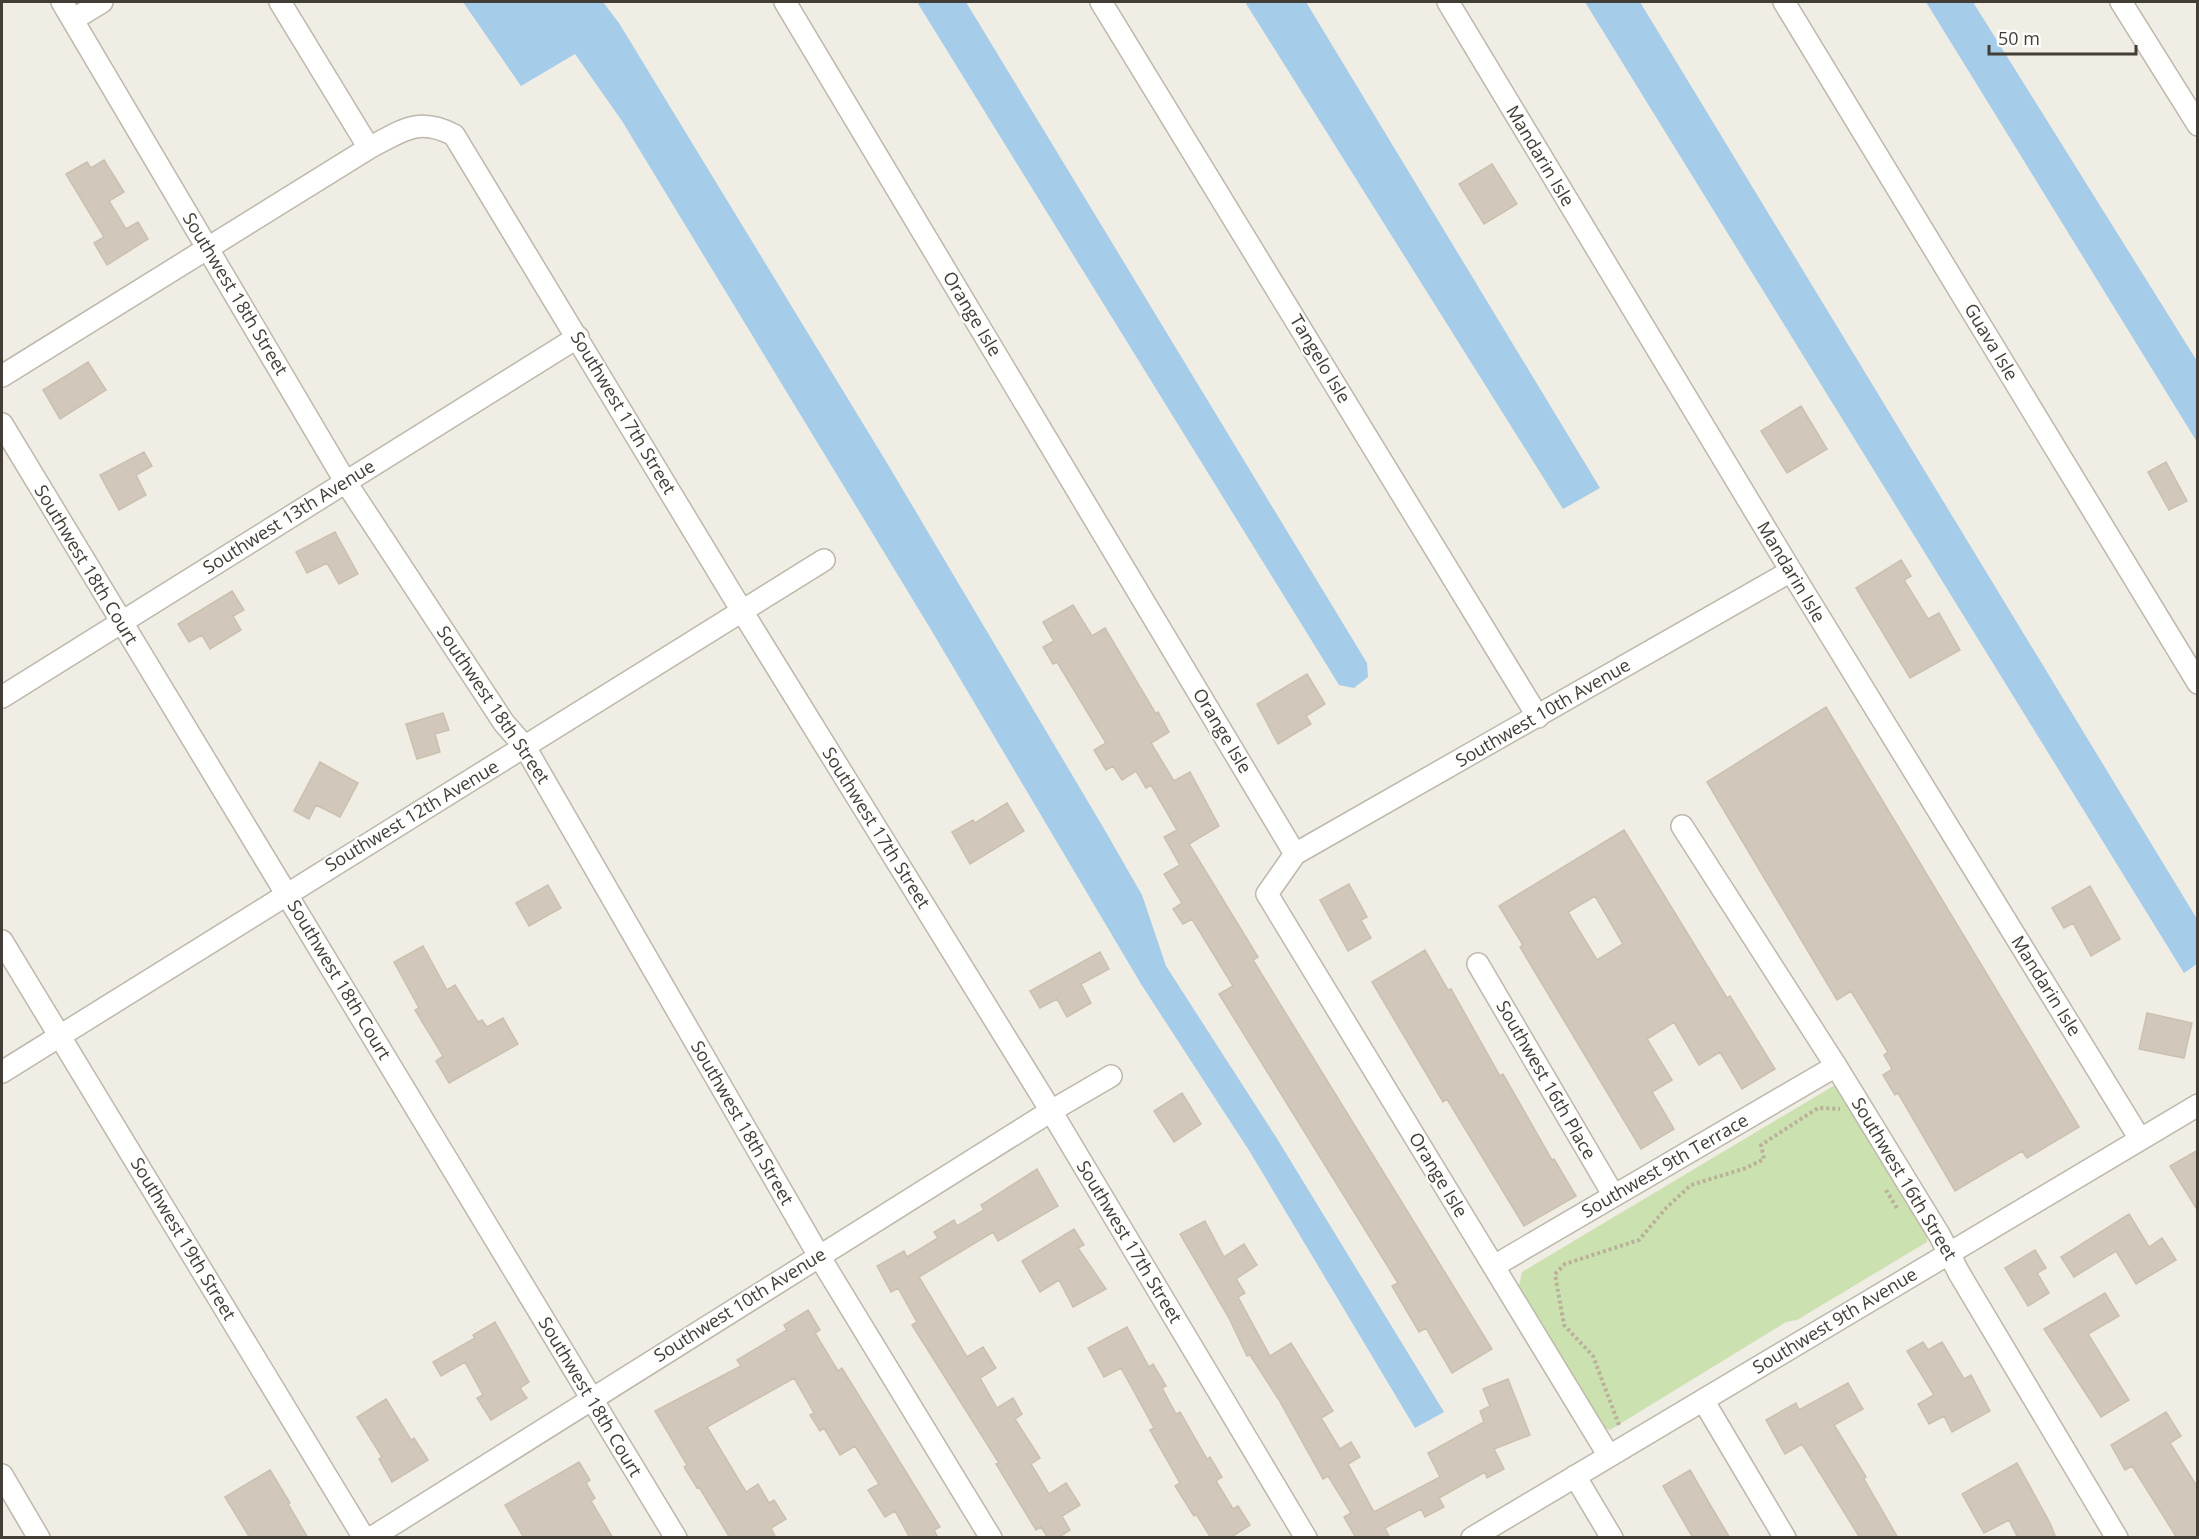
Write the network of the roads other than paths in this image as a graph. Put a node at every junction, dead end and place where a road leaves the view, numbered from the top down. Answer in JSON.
{"nodes":[{"id":1,"x":102,"y":2,"type":"edge"},
{"id":2,"x":280,"y":2,"type":"edge"},
{"id":3,"x":785,"y":2,"type":"edge"},
{"id":4,"x":1101,"y":2,"type":"edge"},
{"id":5,"x":1448,"y":2,"type":"edge"},
{"id":6,"x":1784,"y":2,"type":"edge"},
{"id":7,"x":2121,"y":2,"type":"edge"},
{"id":8,"x":68,"y":10,"type":"edge"},
{"id":9,"x":2198,"y":125,"type":"edge"},
{"id":10,"x":369,"y":148,"type":"junction"},
{"id":11,"x":207,"y":248,"type":"junction"},
{"id":12,"x":578,"y":337,"type":"junction"},
{"id":13,"x":2,"y":376,"type":"edge"},
{"id":14,"x":2,"y":424,"type":"edge"},
{"id":15,"x":345,"y":481,"type":"junction"},
{"id":16,"x":824,"y":560,"type":"dead end"},
{"id":17,"x":1791,"y":572,"type":"junction"},
{"id":18,"x":742,"y":611,"type":"junction"},
{"id":19,"x":121,"y":623,"type":"junction"},
{"id":20,"x":2198,"y":683,"type":"edge"},
{"id":21,"x":2,"y":697,"type":"edge"},
{"id":22,"x":1538,"y":717,"type":"junction"},
{"id":23,"x":525,"y":747,"type":"junction"},
{"id":24,"x":1682,"y":826,"type":"dead end"},
{"id":25,"x":1295,"y":854,"type":"junction"},
{"id":26,"x":286,"y":892,"type":"junction"},
{"id":27,"x":2,"y":941,"type":"edge"},
{"id":28,"x":1478,"y":964,"type":"dead end"},
{"id":29,"x":59,"y":1036,"type":"junction"},
{"id":30,"x":1836,"y":1066,"type":"junction"},
{"id":31,"x":2,"y":1072,"type":"edge"},
{"id":32,"x":1112,"y":1076,"type":"dead end"},
{"id":33,"x":2198,"y":1105,"type":"edge"},
{"id":34,"x":1050,"y":1111,"type":"junction"},
{"id":35,"x":2140,"y":1139,"type":"junction"},
{"id":36,"x":1614,"y":1196,"type":"junction"},
{"id":37,"x":1949,"y":1253,"type":"junction"},
{"id":38,"x":819,"y":1256,"type":"junction"},
{"id":39,"x":1494,"y":1266,"type":"junction"},
{"id":40,"x":591,"y":1398,"type":"junction"},
{"id":41,"x":1702,"y":1400,"type":"junction"},
{"id":42,"x":1609,"y":1456,"type":"junction"},
{"id":43,"x":2,"y":1475,"type":"edge"},
{"id":44,"x":1575,"y":1476,"type":"junction"},
{"id":45,"x":39,"y":1538,"type":"edge"},
{"id":46,"x":364,"y":1538,"type":"edge"},
{"id":47,"x":371,"y":1538,"type":"edge"},
{"id":48,"x":676,"y":1538,"type":"edge"},
{"id":49,"x":991,"y":1538,"type":"edge"},
{"id":50,"x":1306,"y":1538,"type":"edge"},
{"id":51,"x":1472,"y":1538,"type":"edge"},
{"id":52,"x":1612,"y":1538,"type":"edge"},
{"id":53,"x":1785,"y":1538,"type":"edge"},
{"id":54,"x":2117,"y":1538,"type":"edge"}],
"edges":[{"from":1,"to":8,"type":"street"},
{"from":2,"to":10,"type":"street"},
{"from":3,"to":25,"type":"street","name":"Orange Isle"},
{"from":4,"to":22,"type":"street","name":"Tangelo Isle"},
{"from":5,"to":17,"type":"street","name":"Mandarin Isle"},
{"from":6,"to":20,"type":"street","name":"Guava Isle"},
{"from":7,"to":9,"type":"street"},
{"from":8,"to":11,"type":"street","name":"Southwest 18th Street"},
{"from":10,"to":11,"type":"street"},
{"from":10,"to":12,"type":"street","name":"Southwest 17th Street"},
{"from":11,"to":13,"type":"street"},
{"from":11,"to":15,"type":"street","name":"Southwest 18th Street"},
{"from":12,"to":15,"type":"street","name":"Southwest 13th Avenue"},
{"from":12,"to":18,"type":"street","name":"Southwest 17th Street"},
{"from":14,"to":19,"type":"street","name":"Southwest 18th Court"},
{"from":15,"to":19,"type":"street","name":"Southwest 13th Avenue"},
{"from":15,"to":23,"type":"street","name":"Southwest 18th Street"},
{"from":16,"to":18,"type":"street","name":"Southwest 12th Avenue"},
{"from":17,"to":22,"type":"street","name":"Southwest 10th Avenue"},
{"from":17,"to":35,"type":"street","name":"Mandarin Isle"},
{"from":18,"to":23,"type":"street","name":"Southwest 12th Avenue"},
{"from":18,"to":34,"type":"street","name":"Southwest 17th Street"},
{"from":19,"to":21,"type":"street","name":"Southwest 13th Avenue"},
{"from":19,"to":26,"type":"street","name":"Southwest 18th Court"},
{"from":22,"to":25,"type":"street","name":"Southwest 10th Avenue"},
{"from":23,"to":26,"type":"street","name":"Southwest 12th Avenue"},
{"from":23,"to":38,"type":"street","name":"Southwest 18th Street"},
{"from":24,"to":30,"type":"street","name":"Southwest 16th Street"},
{"from":25,"to":39,"type":"street","name":"Orange Isle"},
{"from":26,"to":29,"type":"street","name":"Southwest 12th Avenue"},
{"from":26,"to":40,"type":"street","name":"Southwest 18th Court"},
{"from":27,"to":29,"type":"street","name":"Southwest 19th Street"},
{"from":28,"to":36,"type":"street","name":"Southwest 16th Place"},
{"from":29,"to":31,"type":"street","name":"Southwest 12th Avenue"},
{"from":29,"to":46,"type":"street","name":"Southwest 19th Street"},
{"from":30,"to":36,"type":"street","name":"Southwest 9th Terrace"},
{"from":30,"to":37,"type":"street","name":"Southwest 16th Street"},
{"from":32,"to":34,"type":"street","name":"Southwest 10th Avenue"},
{"from":33,"to":35,"type":"street","name":"Southwest 9th Avenue"},
{"from":34,"to":38,"type":"street","name":"Southwest 10th Avenue"},
{"from":34,"to":50,"type":"street","name":"Southwest 17th Street"},
{"from":35,"to":37,"type":"street","name":"Southwest 9th Avenue"},
{"from":36,"to":39,"type":"street","name":"Southwest 9th Terrace"},
{"from":37,"to":41,"type":"street","name":"Southwest 9th Avenue"},
{"from":37,"to":54,"type":"street","name":"Southwest 16th Street"},
{"from":38,"to":40,"type":"street","name":"Southwest 10th Avenue"},
{"from":38,"to":49,"type":"street","name":"Southwest 18th Street"},
{"from":39,"to":42,"type":"street","name":"Orange Isle"},
{"from":40,"to":47,"type":"street","name":"Southwest 10th Avenue"},
{"from":40,"to":48,"type":"street","name":"Southwest 18th Court"},
{"from":41,"to":42,"type":"street","name":"Southwest 9th Avenue"},
{"from":41,"to":53,"type":"street"},
{"from":42,"to":44,"type":"street","name":"Southwest 9th Avenue"},
{"from":43,"to":45,"type":"street"},
{"from":44,"to":51,"type":"street","name":"Southwest 9th Avenue"},
{"from":44,"to":52,"type":"street"}]}
